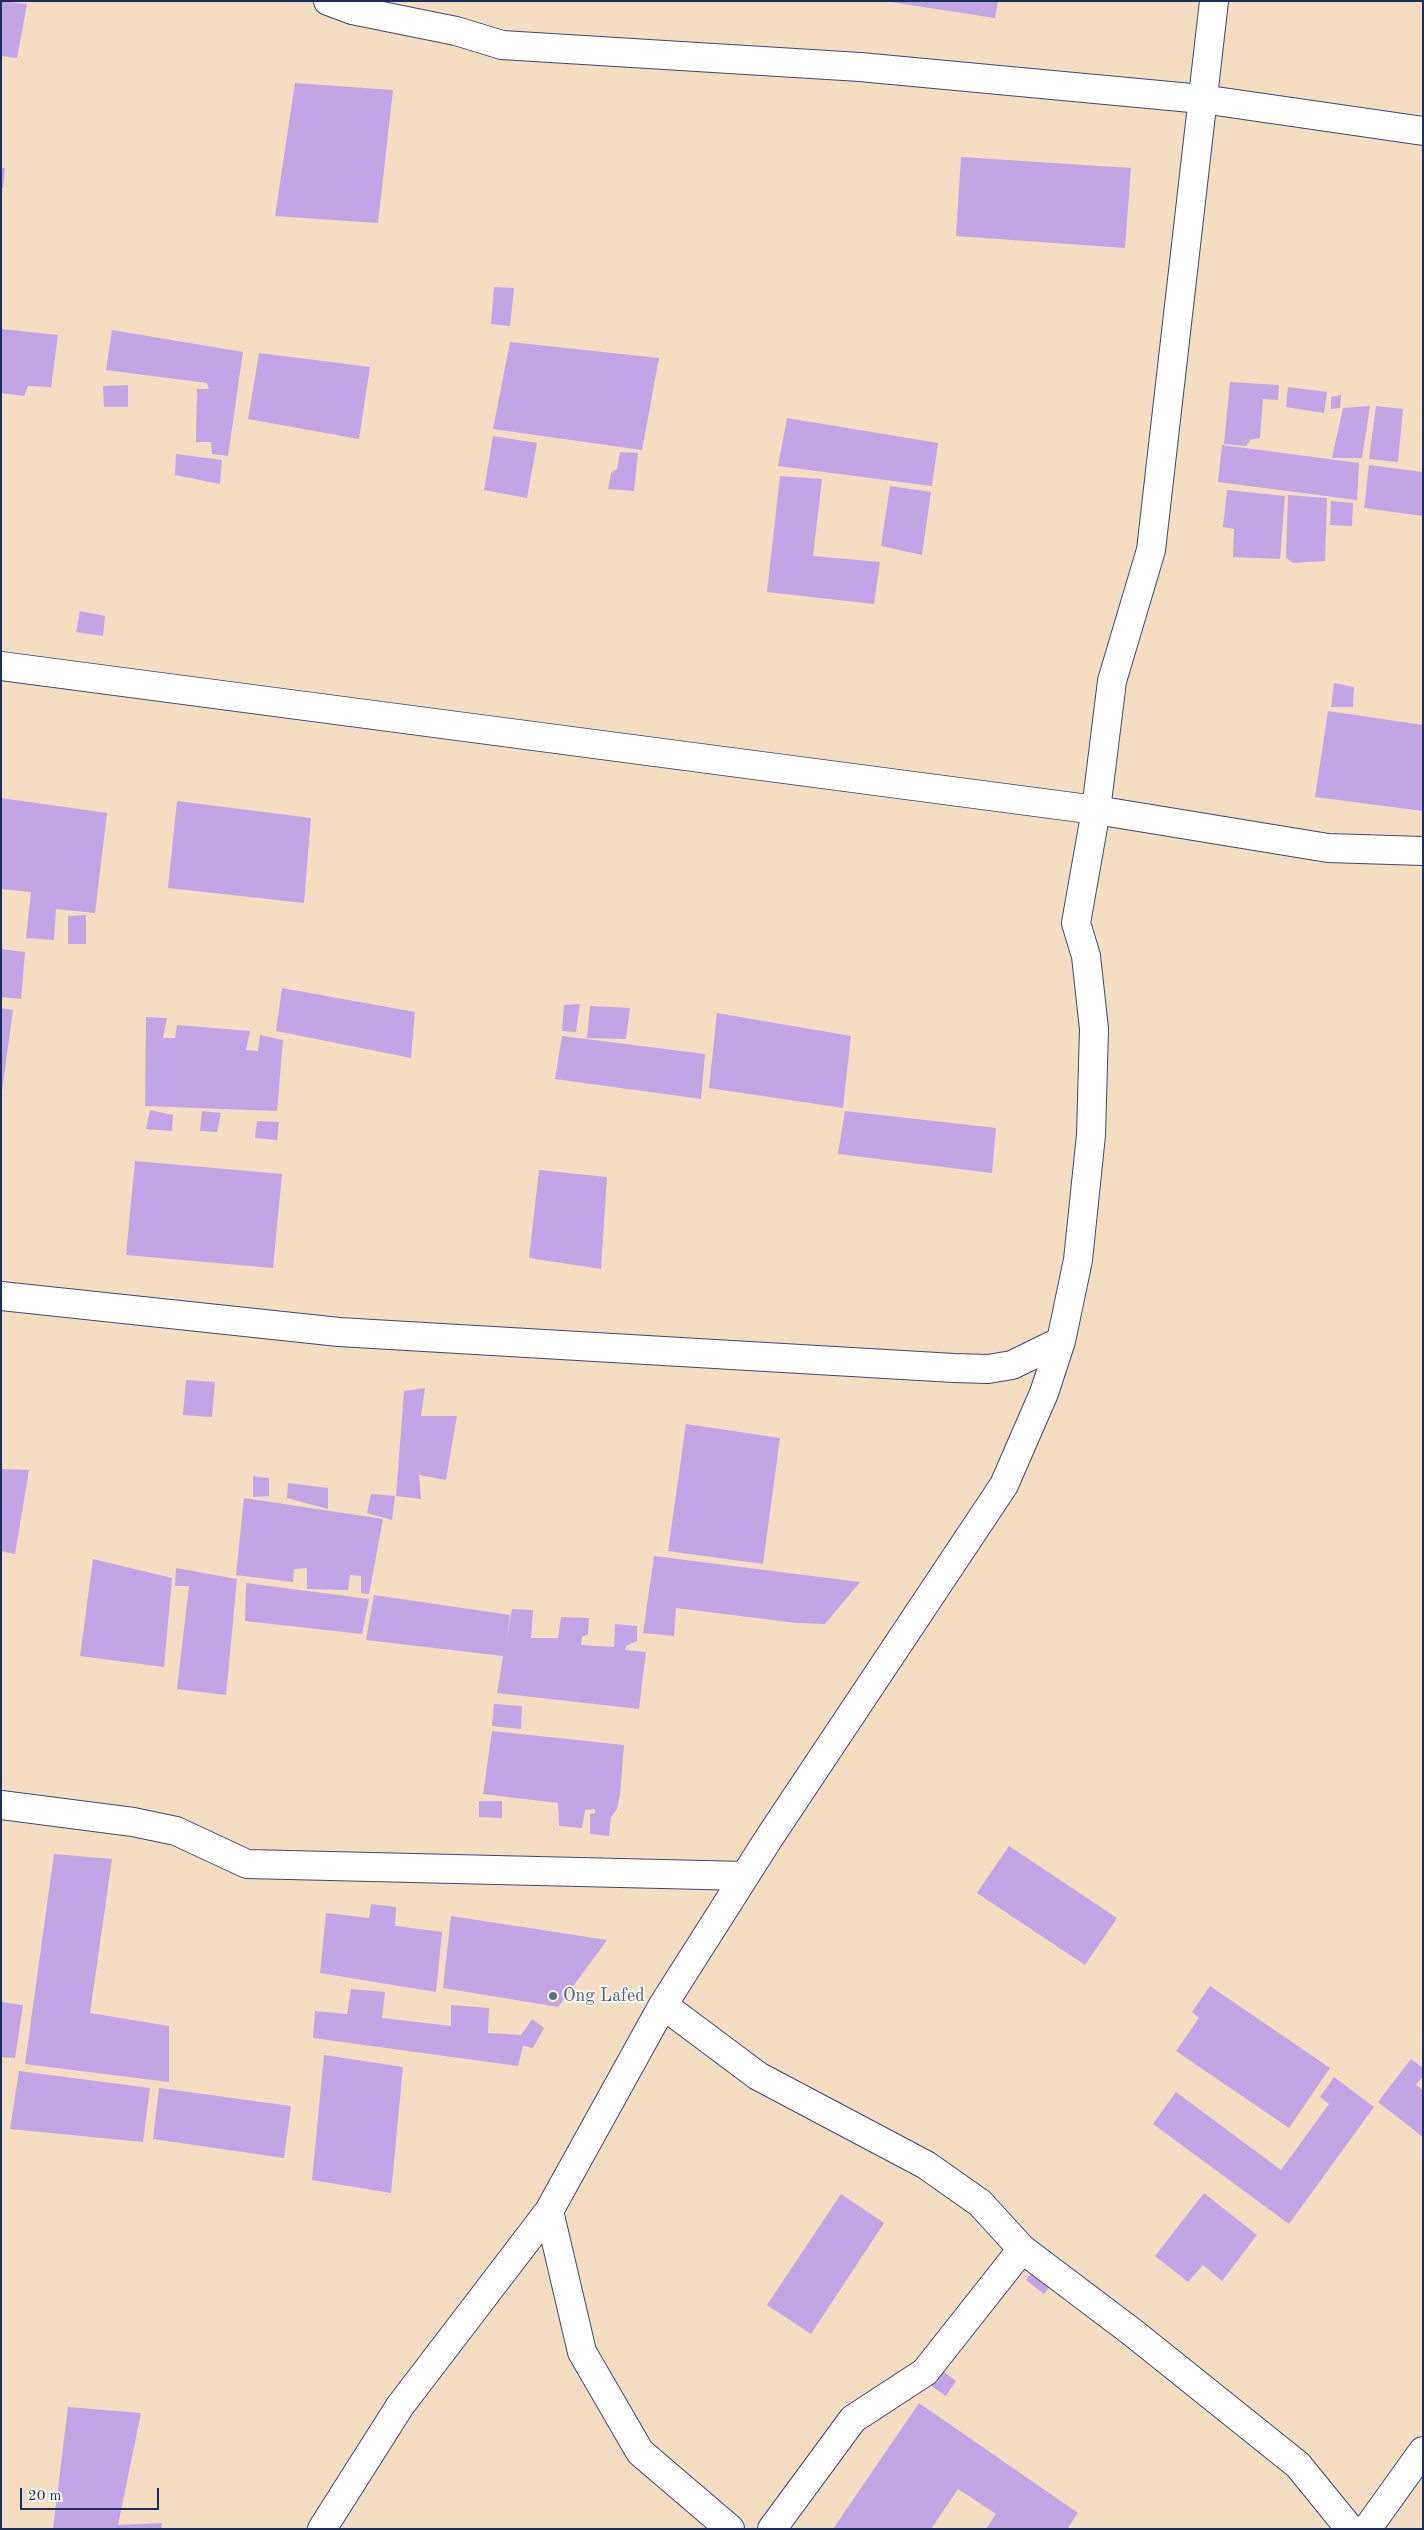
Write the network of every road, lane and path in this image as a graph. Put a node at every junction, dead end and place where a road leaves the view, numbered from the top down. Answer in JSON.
{"nodes":[{"id":1,"x":328,"y":1,"type":"edge"},
{"id":2,"x":1214,"y":1,"type":"edge"},
{"id":3,"x":1202,"y":99,"type":"junction"},
{"id":4,"x":1423,"y":131,"type":"edge"},
{"id":5,"x":1,"y":666,"type":"edge"},
{"id":6,"x":1096,"y":810,"type":"junction"},
{"id":7,"x":1423,"y":851,"type":"edge"},
{"id":8,"x":1,"y":1296,"type":"edge"},
{"id":9,"x":1061,"y":1340,"type":"junction"},
{"id":10,"x":1,"y":1805,"type":"edge"},
{"id":11,"x":745,"y":1876,"type":"junction"},
{"id":12,"x":663,"y":2005,"type":"junction"},
{"id":13,"x":549,"y":2212,"type":"junction"},
{"id":14,"x":1022,"y":2249,"type":"junction"},
{"id":15,"x":1423,"y":2451,"type":"edge"},
{"id":16,"x":322,"y":2529,"type":"edge"},
{"id":17,"x":730,"y":2529,"type":"edge"},
{"id":18,"x":772,"y":2529,"type":"edge"},
{"id":19,"x":1350,"y":2529,"type":"edge"},
{"id":20,"x":1367,"y":2529,"type":"edge"}],
"edges":[{"from":1,"to":3,"type":"street"},
{"from":2,"to":3,"type":"street"},
{"from":3,"to":4,"type":"street"},
{"from":3,"to":6,"type":"street"},
{"from":5,"to":6,"type":"street"},
{"from":6,"to":7,"type":"street"},
{"from":6,"to":9,"type":"street"},
{"from":8,"to":9,"type":"street"},
{"from":9,"to":11,"type":"street"},
{"from":10,"to":11,"type":"street"},
{"from":11,"to":12,"type":"street"},
{"from":12,"to":13,"type":"street"},
{"from":12,"to":14,"type":"street"},
{"from":13,"to":16,"type":"street"},
{"from":13,"to":17,"type":"street"},
{"from":14,"to":18,"type":"street"},
{"from":14,"to":19,"type":"street"},
{"from":15,"to":20,"type":"street"}]}
